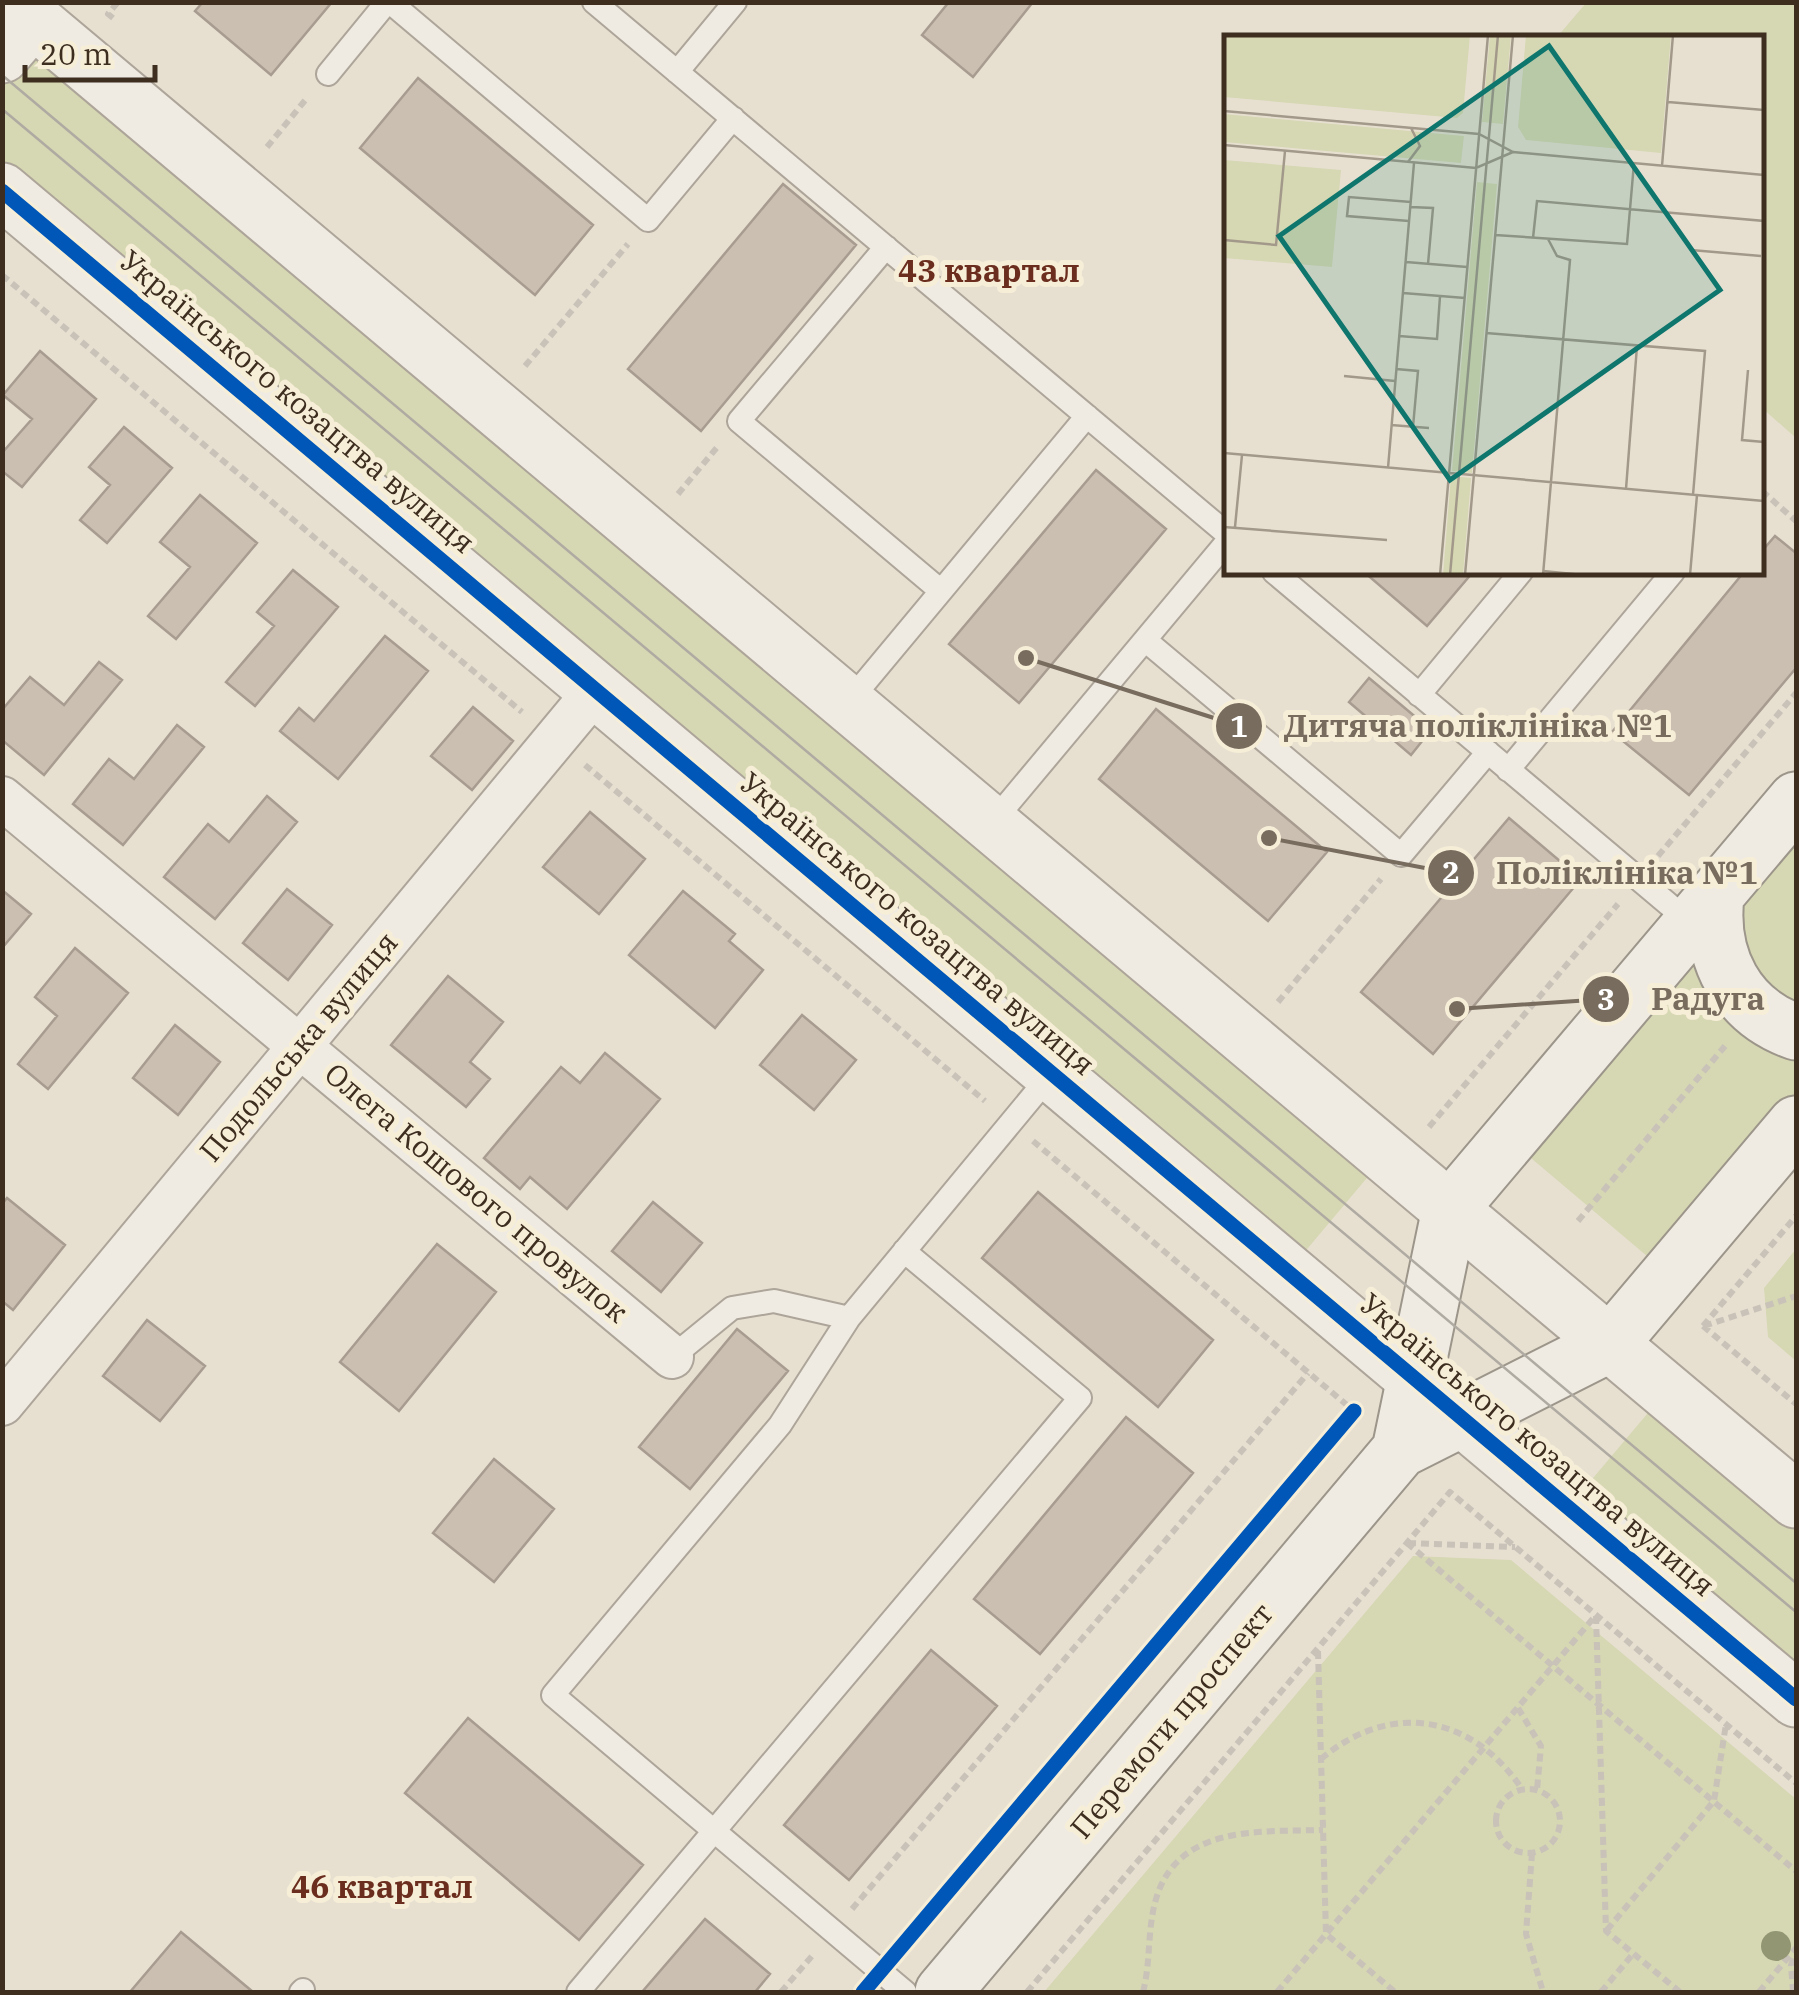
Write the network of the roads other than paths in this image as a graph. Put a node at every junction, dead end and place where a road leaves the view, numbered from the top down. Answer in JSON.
{"nodes":[{"id":1,"x":388,"y":2,"type":"edge"},
{"id":2,"x":594,"y":2,"type":"edge"},
{"id":3,"x":736,"y":2,"type":"edge"},
{"id":4,"x":23,"y":20,"type":"edge"},
{"id":5,"x":677,"y":72,"type":"junction"},
{"id":6,"x":328,"y":74,"type":"road end"},
{"id":7,"x":732,"y":118,"type":"junction"},
{"id":8,"x":2,"y":190,"type":"edge"},
{"id":9,"x":886,"y":246,"type":"junction"},
{"id":10,"x":1088,"y":416,"type":"junction"},
{"id":11,"x":1224,"y":531,"type":"edge"},
{"id":12,"x":1224,"y":545,"type":"edge"},
{"id":13,"x":1278,"y":575,"type":"edge"},
{"id":14,"x":1518,"y":575,"type":"edge"},
{"id":15,"x":1671,"y":575,"type":"edge"},
{"id":16,"x":941,"y":591,"type":"junction"},
{"id":17,"x":1145,"y":640,"type":"junction"},
{"id":18,"x":596,"y":690,"type":"junction"},
{"id":19,"x":1419,"y":694,"type":"junction"},
{"id":20,"x":847,"y":704,"type":"junction"},
{"id":21,"x":1488,"y":752,"type":"junction"},
{"id":22,"x":1508,"y":770,"type":"junction"},
{"id":23,"x":2,"y":798,"type":"edge"},
{"id":24,"x":1796,"y":800,"type":"edge"},
{"id":25,"x":990,"y":824,"type":"junction"},
{"id":26,"x":1704,"y":910,"type":"junction"},
{"id":27,"x":1776,"y":1021,"type":"edge"},
{"id":28,"x":300,"y":1046,"type":"junction"},
{"id":29,"x":1052,"y":1073,"type":"junction"},
{"id":30,"x":1796,"y":1124,"type":"edge"},
{"id":31,"x":1450,"y":1210,"type":"junction"},
{"id":32,"x":904,"y":1251,"type":"junction"},
{"id":33,"x":848,"y":1318,"type":"junction"},
{"id":34,"x":1610,"y":1344,"type":"junction"},
{"id":35,"x":672,"y":1357,"type":"joint"},
{"id":36,"x":1415,"y":1378,"type":"junction"},
{"id":37,"x":6,"y":1394,"type":"edge"},
{"id":38,"x":1464,"y":1418,"type":"junction"},
{"id":39,"x":1400,"y":1450,"type":"junction"},
{"id":40,"x":1796,"y":1500,"type":"edge"},
{"id":41,"x":1796,"y":1699,"type":"edge"},
{"id":42,"x":714,"y":1832,"type":"junction"},
{"id":43,"x":578,"y":1992,"type":"edge"},
{"id":44,"x":906,"y":1992,"type":"edge"},
{"id":45,"x":944,"y":1992,"type":"edge"}],
"edges":[{"from":1,"to":6,"type":"lane"},
{"from":1,"to":7,"type":"lane"},
{"from":2,"to":5,"type":"lane"},
{"from":3,"to":5,"type":"lane"},
{"from":4,"to":20,"type":"street"},
{"from":5,"to":7,"type":"lane"},
{"from":7,"to":9,"type":"lane"},
{"from":8,"to":18,"type":"street","name":"Українського козацтва вулиця"},
{"from":9,"to":10,"type":"lane"},
{"from":9,"to":16,"type":"lane"},
{"from":10,"to":11,"type":"lane"},
{"from":10,"to":16,"type":"lane"},
{"from":12,"to":17,"type":"lane"},
{"from":13,"to":19,"type":"lane"},
{"from":14,"to":19,"type":"lane"},
{"from":15,"to":22,"type":"lane"},
{"from":16,"to":20,"type":"lane"},
{"from":17,"to":21,"type":"lane"},
{"from":17,"to":25,"type":"lane"},
{"from":18,"to":28,"type":"street","name":"Подольська вулиця"},
{"from":18,"to":29,"type":"street","name":"Українського козацтва вулиця"},
{"from":19,"to":21,"type":"lane"},
{"from":20,"to":25,"type":"street"},
{"from":21,"to":22,"type":"lane"},
{"from":22,"to":26,"type":"lane"},
{"from":23,"to":28,"type":"street","name":"Олега Кошового провулок"},
{"from":24,"to":26,"type":"street","name":"Перемоги проспект"},
{"from":25,"to":31,"type":"street"},
{"from":26,"to":27,"type":"street"},
{"from":26,"to":31,"type":"street","name":"Перемоги проспект"},
{"from":28,"to":35,"type":"street","name":"Олега Кошового провулок"},
{"from":28,"to":37,"type":"street","name":"Подольська вулиця"},
{"from":29,"to":32,"type":"lane"},
{"from":29,"to":36,"type":"street","name":"Українського козацтва вулиця"},
{"from":30,"to":34,"type":"street","name":"Перемоги проспект"},
{"from":31,"to":34,"type":"street"},
{"from":31,"to":36,"type":"street","name":"Перемоги проспект"},
{"from":32,"to":33,"type":"lane"},
{"from":32,"to":42,"type":"lane"},
{"from":33,"to":35,"type":"lane"},
{"from":33,"to":42,"type":"lane"},
{"from":34,"to":38,"type":"street","name":"Перемоги проспект"},
{"from":34,"to":40,"type":"street"},
{"from":36,"to":38,"type":"street","name":"Українського козацтва вулиця"},
{"from":36,"to":39,"type":"street","name":"Перемоги проспект"},
{"from":38,"to":39,"type":"street","name":"Перемоги проспект"},
{"from":38,"to":41,"type":"street","name":"Українського козацтва вулиця"},
{"from":39,"to":45,"type":"street","name":"Перемоги проспект"},
{"from":42,"to":43,"type":"lane"},
{"from":42,"to":44,"type":"lane"}]}
